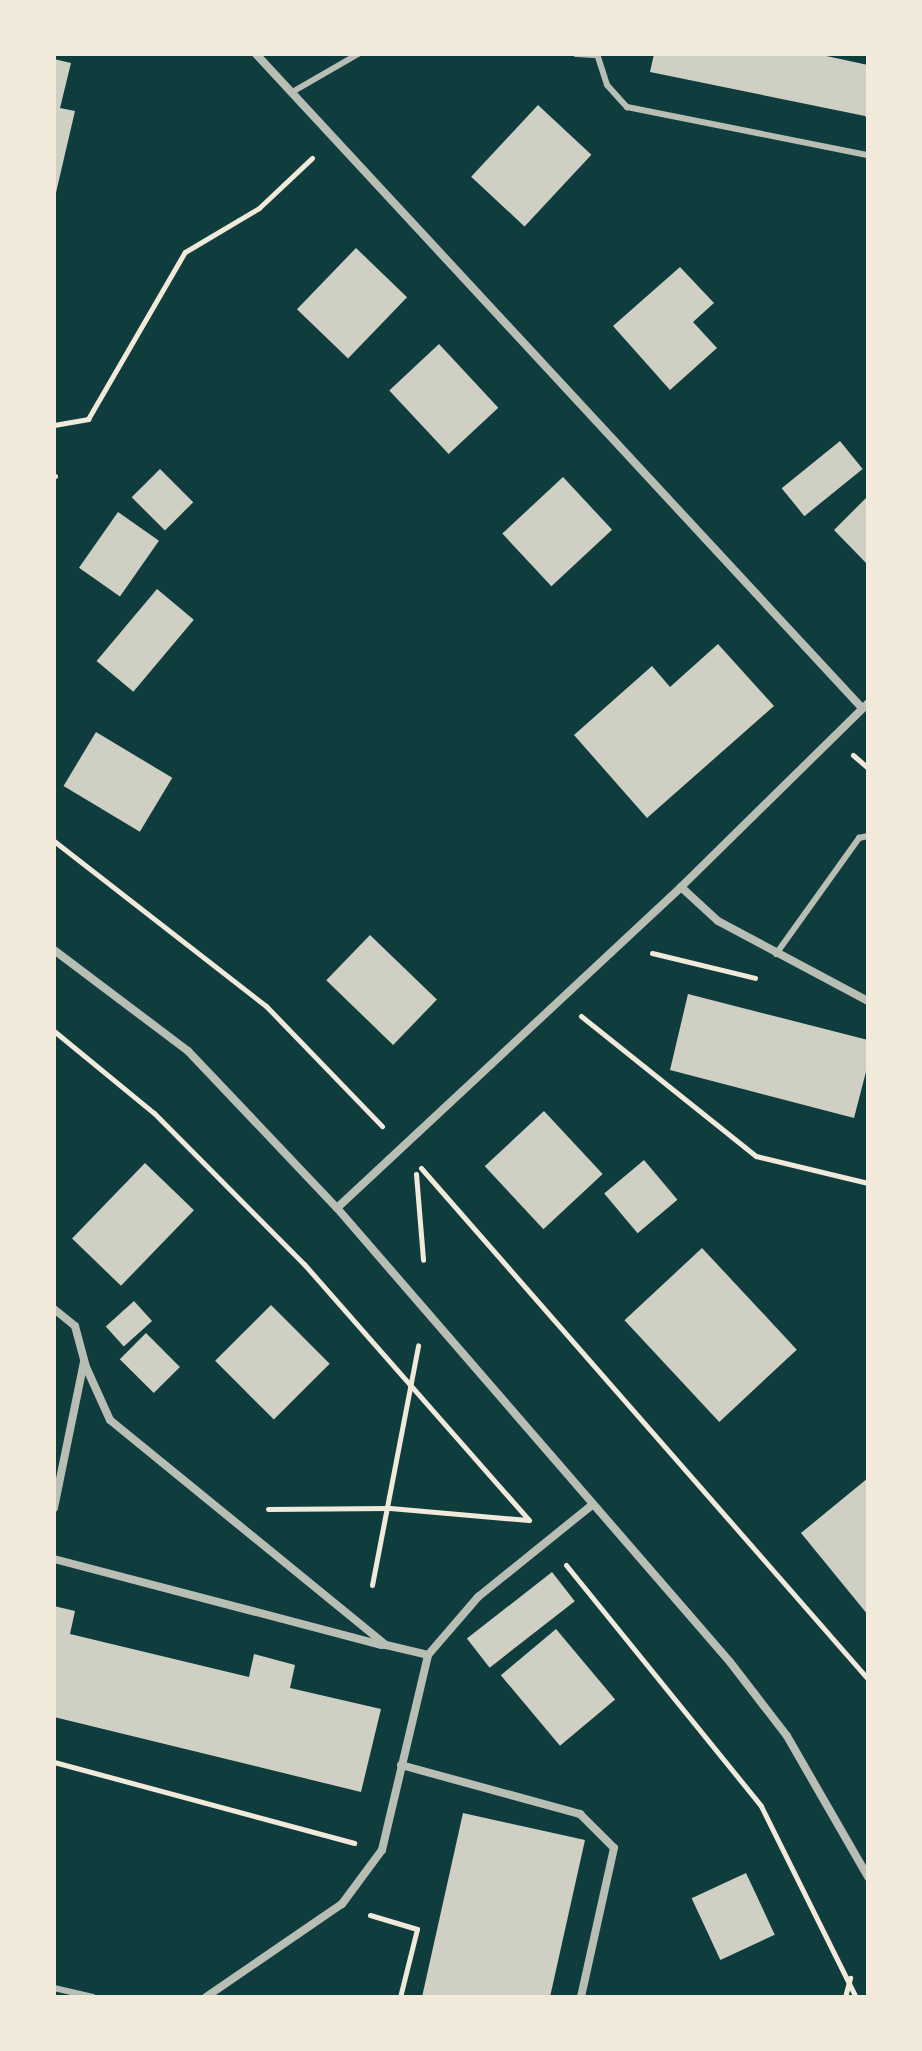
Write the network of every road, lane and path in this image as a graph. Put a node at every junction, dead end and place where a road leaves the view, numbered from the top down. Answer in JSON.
{"nodes":[{"id":1,"x":256,"y":54,"type":"edge"},
{"id":2,"x":358,"y":54,"type":"edge"},
{"id":3,"x":576,"y":54,"type":"edge"},
{"id":4,"x":598,"y":56,"type":"edge"},
{"id":5,"x":294,"y":91,"type":"junction"},
{"id":6,"x":336,"y":136,"type":"junction"},
{"id":7,"x":868,"y":155,"type":"edge"},
{"id":8,"x":54,"y":425,"type":"edge"},
{"id":9,"x":865,"y":706,"type":"edge"},
{"id":10,"x":868,"y":836,"type":"edge"},
{"id":11,"x":54,"y":841,"type":"edge"},
{"id":12,"x":681,"y":887,"type":"junction"},
{"id":13,"x":54,"y":950,"type":"edge"},
{"id":14,"x":644,"y":951,"type":"dead end"},
{"id":15,"x":775,"y":955,"type":"junction"},
{"id":16,"x":795,"y":965,"type":"junction"},
{"id":17,"x":560,"y":999,"type":"junction"},
{"id":18,"x":868,"y":1001,"type":"edge"},
{"id":19,"x":54,"y":1031,"type":"edge"},
{"id":20,"x":402,"y":1147,"type":"junction"},
{"id":21,"x":868,"y":1183,"type":"edge"},
{"id":22,"x":337,"y":1208,"type":"junction"},
{"id":23,"x":54,"y":1309,"type":"edge"},
{"id":24,"x":84,"y":1361,"type":"junction"},
{"id":25,"x":408,"y":1381,"type":"junction"},
{"id":26,"x":592,"y":1505,"type":"junction"},
{"id":27,"x":54,"y":1508,"type":"edge"},
{"id":28,"x":390,"y":1508,"type":"junction"},
{"id":29,"x":268,"y":1509,"type":"dead end"},
{"id":30,"x":529,"y":1520,"type":"junction"},
{"id":31,"x":546,"y":1540,"type":"junction"},
{"id":32,"x":54,"y":1559,"type":"edge"},
{"id":33,"x":372,"y":1585,"type":"dead end"},
{"id":34,"x":386,"y":1645,"type":"junction"},
{"id":35,"x":428,"y":1655,"type":"junction"},
{"id":36,"x":868,"y":1679,"type":"edge"},
{"id":37,"x":54,"y":1762,"type":"edge"},
{"id":38,"x":401,"y":1765,"type":"junction"},
{"id":39,"x":382,"y":1850,"type":"junction"},
{"id":40,"x":868,"y":1877,"type":"edge"},
{"id":41,"x":342,"y":1904,"type":"junction"},
{"id":42,"x":850,"y":1977,"type":"junction"},
{"id":43,"x":54,"y":1988,"type":"edge"},
{"id":44,"x":93,"y":1997,"type":"edge"},
{"id":45,"x":206,"y":1997,"type":"edge"},
{"id":46,"x":400,"y":1997,"type":"edge"},
{"id":47,"x":581,"y":1997,"type":"edge"},
{"id":48,"x":845,"y":1997,"type":"edge"},
{"id":49,"x":856,"y":1997,"type":"edge"}],
"edges":[{"from":1,"to":5,"type":"street"},
{"from":2,"to":5,"type":"lane"},
{"from":3,"to":4,"type":"lane"},
{"from":4,"to":7,"type":"lane"},
{"from":5,"to":6,"type":"street"},
{"from":6,"to":8,"type":"path"},
{"from":6,"to":9,"type":"street"},
{"from":9,"to":12,"type":"street"},
{"from":10,"to":15,"type":"lane"},
{"from":11,"to":20,"type":"path"},
{"from":12,"to":15,"type":"street"},
{"from":12,"to":17,"type":"street"},
{"from":13,"to":22,"type":"street"},
{"from":14,"to":16,"type":"path"},
{"from":15,"to":16,"type":"street"},
{"from":16,"to":18,"type":"street"},
{"from":17,"to":20,"type":"street"},
{"from":17,"to":21,"type":"path"},
{"from":19,"to":25,"type":"path"},
{"from":20,"to":22,"type":"street"},
{"from":20,"to":36,"type":"path"},
{"from":22,"to":26,"type":"street"},
{"from":23,"to":24,"type":"street"},
{"from":24,"to":27,"type":"street"},
{"from":24,"to":34,"type":"street"},
{"from":25,"to":28,"type":"path"},
{"from":25,"to":30,"type":"path"},
{"from":26,"to":31,"type":"street"},
{"from":26,"to":40,"type":"street"},
{"from":28,"to":29,"type":"path"},
{"from":28,"to":30,"type":"path"},
{"from":28,"to":33,"type":"path"},
{"from":30,"to":31,"type":"path"},
{"from":31,"to":35,"type":"street"},
{"from":31,"to":42,"type":"path"},
{"from":32,"to":34,"type":"street"},
{"from":34,"to":35,"type":"street"},
{"from":35,"to":38,"type":"street"},
{"from":37,"to":39,"type":"path"},
{"from":38,"to":39,"type":"street"},
{"from":38,"to":47,"type":"street"},
{"from":39,"to":41,"type":"street"},
{"from":41,"to":45,"type":"street"},
{"from":41,"to":46,"type":"path"},
{"from":42,"to":48,"type":"path"},
{"from":42,"to":49,"type":"path"},
{"from":43,"to":44,"type":"lane"}]}
